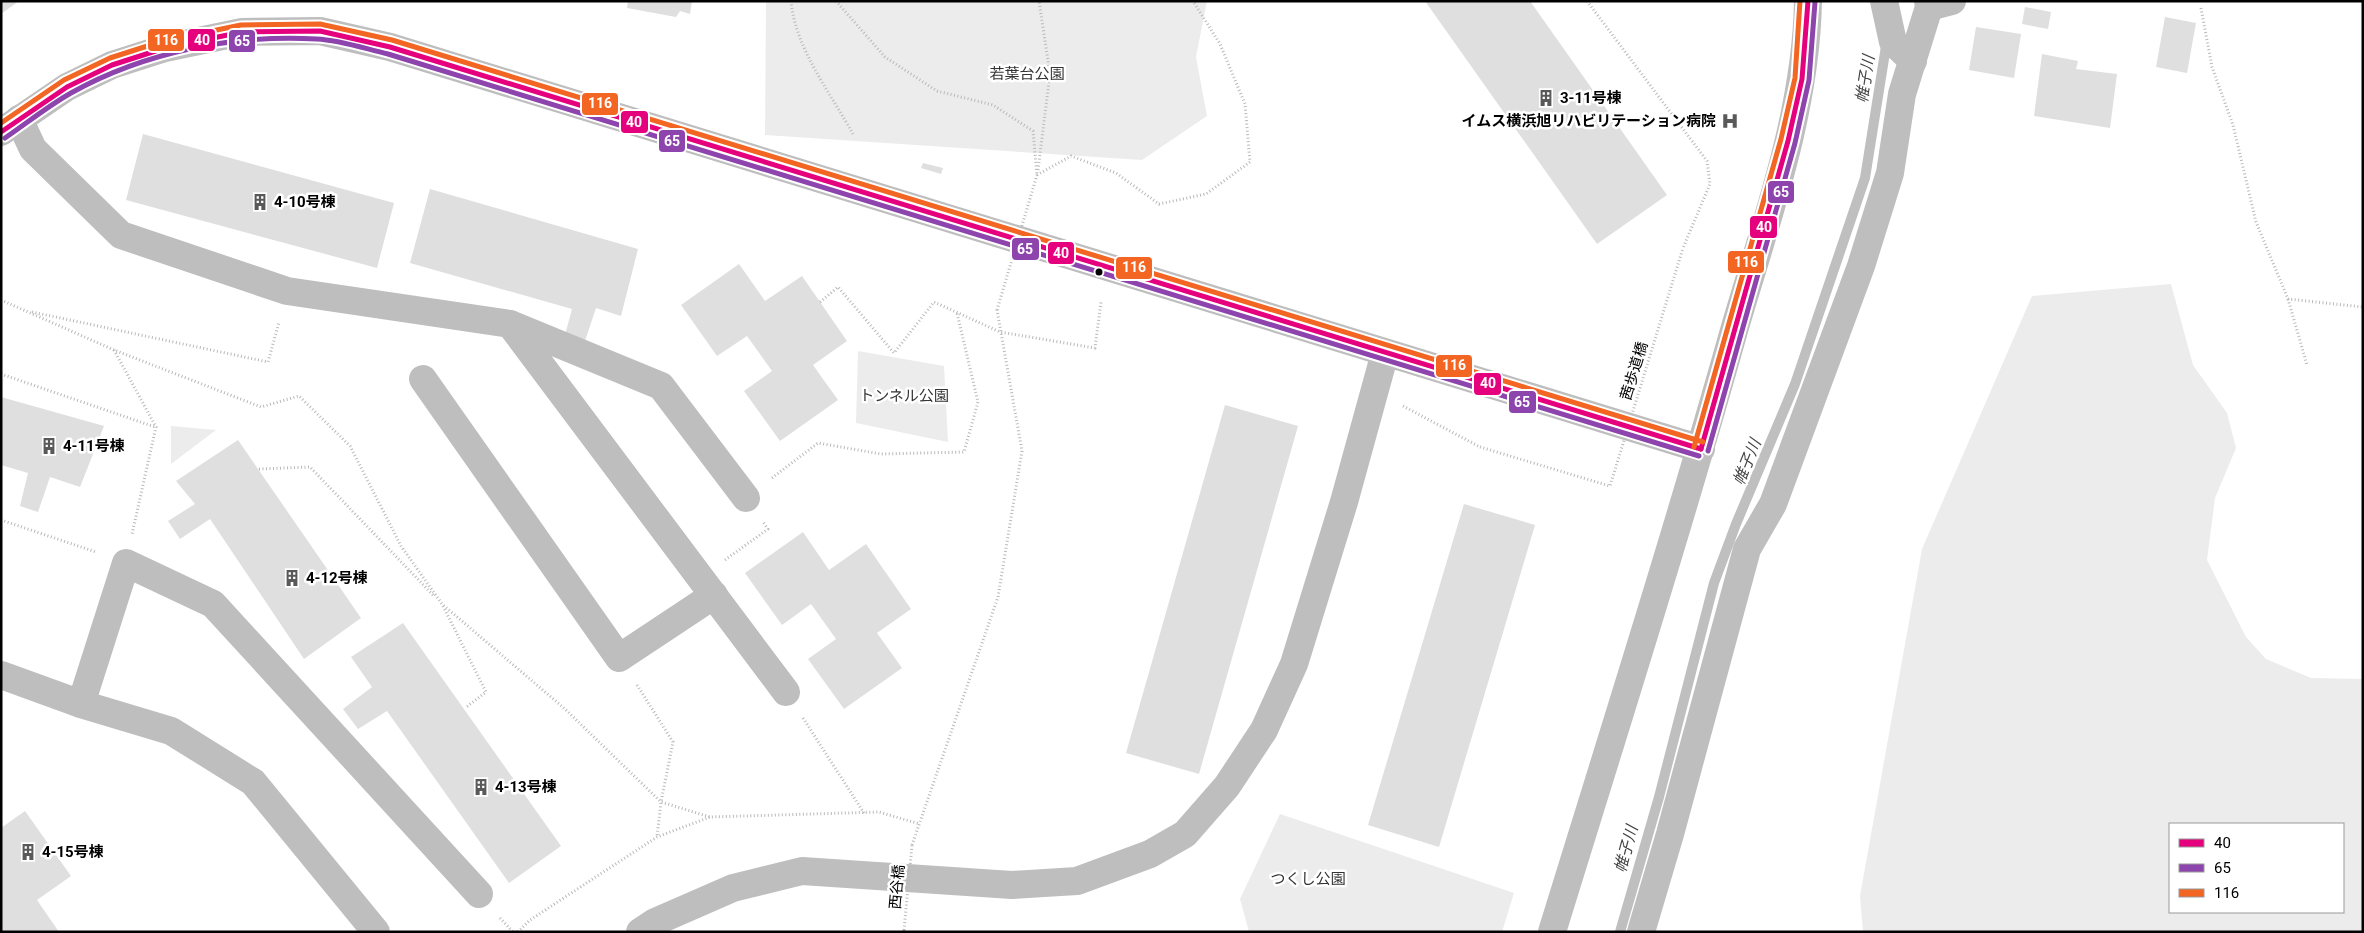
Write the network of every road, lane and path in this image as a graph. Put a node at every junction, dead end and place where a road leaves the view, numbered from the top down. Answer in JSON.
{"nodes":[{"id":1,"x":791,"y":1,"type":"edge"},
{"id":2,"x":836,"y":1,"type":"edge"},
{"id":3,"x":1039,"y":1,"type":"edge"},
{"id":4,"x":1193,"y":1,"type":"edge"},
{"id":5,"x":1587,"y":1,"type":"edge"},
{"id":6,"x":1808,"y":1,"type":"edge"},
{"id":7,"x":1884,"y":1,"type":"edge"},
{"id":8,"x":1936,"y":3,"type":"edge"},
{"id":9,"x":2201,"y":8,"type":"dead end"},
{"id":10,"x":1912,"y":61,"type":"junction"},
{"id":11,"x":10,"y":126,"type":"edge"},
{"id":12,"x":853,"y":134,"type":"dead end"},
{"id":13,"x":1037,"y":175,"type":"junction"},
{"id":14,"x":287,"y":291,"type":"junction"},
{"id":15,"x":2288,"y":299,"type":"junction"},
{"id":16,"x":1,"y":300,"type":"edge"},
{"id":17,"x":820,"y":302,"type":"dead end"},
{"id":18,"x":1101,"y":302,"type":"dead end"},
{"id":19,"x":2363,"y":307,"type":"edge"},
{"id":20,"x":24,"y":310,"type":"junction"},
{"id":21,"x":957,"y":312,"type":"junction"},
{"id":22,"x":510,"y":324,"type":"junction"},
{"id":23,"x":1000,"y":332,"type":"junction"},
{"id":24,"x":114,"y":350,"type":"junction"},
{"id":25,"x":1385,"y":353,"type":"junction"},
{"id":26,"x":2307,"y":365,"type":"dead end"},
{"id":27,"x":1,"y":374,"type":"edge"},
{"id":28,"x":423,"y":379,"type":"dead end"},
{"id":29,"x":1397,"y":403,"type":"dead end"},
{"id":30,"x":156,"y":427,"type":"junction"},
{"id":31,"x":1701,"y":449,"type":"junction"},
{"id":32,"x":259,"y":469,"type":"dead end"},
{"id":33,"x":746,"y":498,"type":"junction"},
{"id":34,"x":1,"y":520,"type":"edge"},
{"id":35,"x":126,"y":563,"type":"junction"},
{"id":36,"x":707,"y":587,"type":"junction"},
{"id":37,"x":442,"y":604,"type":"junction"},
{"id":38,"x":619,"y":658,"type":"junction"},
{"id":39,"x":1,"y":675,"type":"edge"},
{"id":40,"x":786,"y":692,"type":"joint"},
{"id":41,"x":81,"y":704,"type":"junction"},
{"id":42,"x":465,"y":708,"type":"dead end"},
{"id":43,"x":661,"y":802,"type":"junction"},
{"id":44,"x":864,"y":813,"type":"junction"},
{"id":45,"x":710,"y":817,"type":"junction"},
{"id":46,"x":920,"y":824,"type":"junction"},
{"id":47,"x":657,"y":837,"type":"junction"},
{"id":48,"x":479,"y":894,"type":"dead end"},
{"id":49,"x":904,"y":931,"type":"edge"},
{"id":50,"x":376,"y":932,"type":"edge"},
{"id":51,"x":518,"y":932,"type":"edge"},
{"id":52,"x":640,"y":932,"type":"edge"},
{"id":53,"x":1552,"y":932,"type":"edge"},
{"id":54,"x":1641,"y":932,"type":"edge"}],
"edges":[{"from":1,"to":12,"type":"path"},
{"from":2,"to":13,"type":"path"},
{"from":3,"to":13,"type":"path"},
{"from":4,"to":13,"type":"path"},
{"from":5,"to":29,"type":"path","name":"茜歩道橋","bridge":true},
{"from":6,"to":31,"type":"street"},
{"from":7,"to":10,"type":"street"},
{"from":8,"to":10,"type":"street"},
{"from":9,"to":15,"type":"path"},
{"from":10,"to":54,"type":"street"},
{"from":11,"to":14,"type":"street"},
{"from":11,"to":25,"type":"street"},
{"from":13,"to":23,"type":"path","name":"西谷橋","bridge":true},
{"from":14,"to":20,"type":"path"},
{"from":14,"to":22,"type":"street"},
{"from":15,"to":19,"type":"path"},
{"from":15,"to":26,"type":"path"},
{"from":16,"to":20,"type":"path"},
{"from":17,"to":21,"type":"path"},
{"from":18,"to":23,"type":"path"},
{"from":20,"to":24,"type":"path"},
{"from":21,"to":23,"type":"path"},
{"from":21,"to":33,"type":"path"},
{"from":22,"to":33,"type":"street"},
{"from":22,"to":36,"type":"street"},
{"from":23,"to":46,"type":"path","name":"西谷橋"},
{"from":24,"to":30,"type":"path"},
{"from":24,"to":37,"type":"path"},
{"from":25,"to":31,"type":"street"},
{"from":25,"to":52,"type":"street"},
{"from":27,"to":30,"type":"path"},
{"from":28,"to":38,"type":"street"},
{"from":30,"to":35,"type":"path"},
{"from":31,"to":53,"type":"street"},
{"from":32,"to":37,"type":"path"},
{"from":33,"to":36,"type":"path"},
{"from":34,"to":35,"type":"path"},
{"from":35,"to":41,"type":"street"},
{"from":35,"to":48,"type":"street"},
{"from":36,"to":38,"type":"street"},
{"from":36,"to":40,"type":"street"},
{"from":37,"to":42,"type":"path"},
{"from":37,"to":43,"type":"path"},
{"from":38,"to":43,"type":"path"},
{"from":39,"to":41,"type":"street"},
{"from":40,"to":44,"type":"path"},
{"from":41,"to":50,"type":"street"},
{"from":43,"to":45,"type":"path"},
{"from":43,"to":47,"type":"path"},
{"from":44,"to":45,"type":"path"},
{"from":44,"to":46,"type":"path"},
{"from":45,"to":47,"type":"path"},
{"from":46,"to":49,"type":"path","name":"西谷橋","bridge":true},
{"from":47,"to":51,"type":"path"}]}
